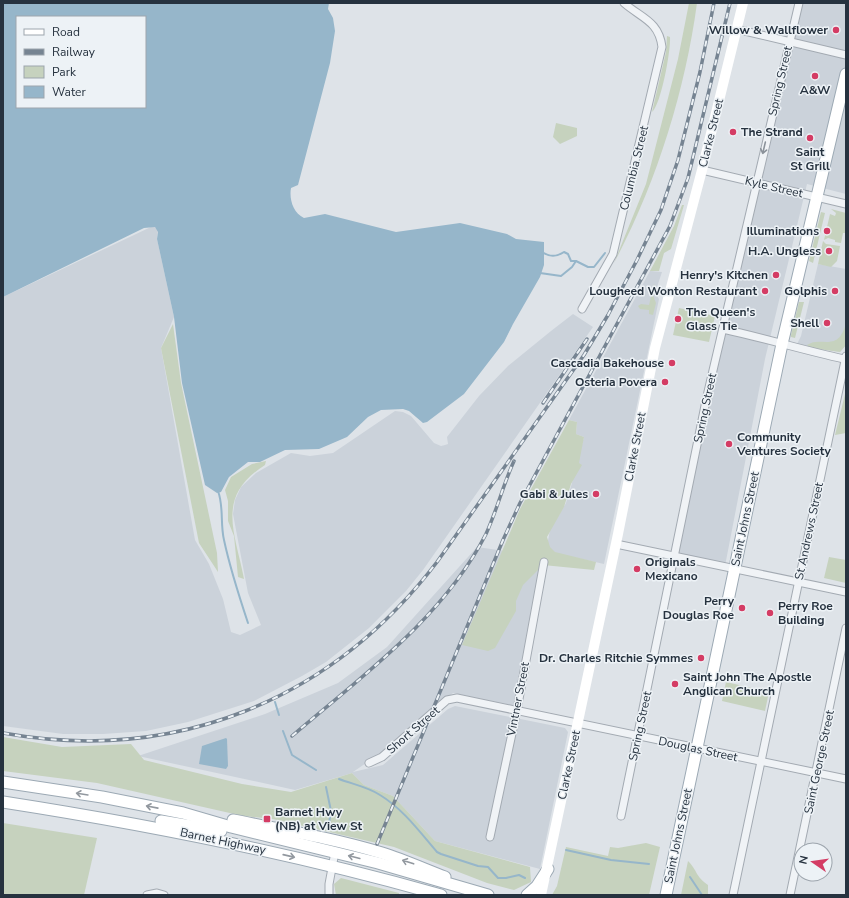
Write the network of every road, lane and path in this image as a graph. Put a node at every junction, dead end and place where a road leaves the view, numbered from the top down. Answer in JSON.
{"nodes":[{"id":1,"x":624,"y":3,"type":"edge"},
{"id":2,"x":743,"y":3,"type":"edge"},
{"id":3,"x":799,"y":3,"type":"edge"},
{"id":4,"x":736,"y":30,"type":"junction"},
{"id":5,"x":790,"y":42,"type":"junction"},
{"id":6,"x":846,"y":55,"type":"edge"},
{"id":7,"x":846,"y":74,"type":"edge"},
{"id":8,"x":702,"y":170,"type":"junction"},
{"id":9,"x":756,"y":182,"type":"junction"},
{"id":10,"x":818,"y":197,"type":"junction"},
{"id":11,"x":846,"y":204,"type":"edge"},
{"id":12,"x":582,"y":309,"type":"dead end"},
{"id":13,"x":723,"y":329,"type":"junction"},
{"id":14,"x":782,"y":344,"type":"junction"},
{"id":15,"x":845,"y":358,"type":"edge"},
{"id":16,"x":616,"y":544,"type":"junction"},
{"id":17,"x":675,"y":556,"type":"junction"},
{"id":18,"x":544,"y":562,"type":"dead end"},
{"id":19,"x":734,"y":568,"type":"junction"},
{"id":20,"x":798,"y":582,"type":"junction"},
{"id":21,"x":846,"y":592,"type":"edge"},
{"id":22,"x":846,"y":628,"type":"edge"},
{"id":23,"x":457,"y":698,"type":"joint"},
{"id":24,"x":517,"y":710,"type":"junction"},
{"id":25,"x":578,"y":723,"type":"junction"},
{"id":26,"x":638,"y":736,"type":"junction"},
{"id":27,"x":697,"y":748,"type":"junction"},
{"id":28,"x":761,"y":762,"type":"junction"},
{"id":29,"x":369,"y":763,"type":"dead end"},
{"id":30,"x":816,"y":773,"type":"junction"},
{"id":31,"x":846,"y":780,"type":"edge"},
{"id":32,"x":3,"y":782,"type":"edge"},
{"id":33,"x":3,"y":795,"type":"edge"},
{"id":34,"x":3,"y":802,"type":"edge"},
{"id":35,"x":183,"y":813,"type":"junction"},
{"id":36,"x":620,"y":816,"type":"dead end"},
{"id":37,"x":257,"y":834,"type":"junction"},
{"id":38,"x":490,"y":837,"type":"dead end"},
{"id":39,"x":335,"y":852,"type":"junction"},
{"id":40,"x":332,"y":866,"type":"junction"},
{"id":41,"x":548,"y":869,"type":"junction"},
{"id":42,"x":469,"y":889,"type":"junction"},
{"id":43,"x":147,"y":895,"type":"edge"},
{"id":44,"x":164,"y":895,"type":"edge"},
{"id":45,"x":329,"y":895,"type":"edge"},
{"id":46,"x":441,"y":895,"type":"edge"},
{"id":47,"x":488,"y":895,"type":"edge"},
{"id":48,"x":527,"y":895,"type":"edge"},
{"id":49,"x":541,"y":895,"type":"edge"},
{"id":50,"x":666,"y":895,"type":"edge"},
{"id":51,"x":733,"y":895,"type":"edge"},
{"id":52,"x":790,"y":895,"type":"edge"}],
"edges":[{"from":1,"to":12,"type":"street","name":"Columbia Street"},
{"from":2,"to":4,"type":"main road","name":"Clarke Street"},
{"from":3,"to":5,"type":"street","name":"Spring Street"},
{"from":4,"to":5,"type":"street"},
{"from":4,"to":8,"type":"main road","name":"Clarke Street"},
{"from":5,"to":6,"type":"street"},
{"from":5,"to":9,"type":"street","name":"Spring Street","one_way":true},
{"from":7,"to":10,"type":"main road","name":"Saint Johns Street"},
{"from":8,"to":9,"type":"street","name":"Kyle Street"},
{"from":8,"to":16,"type":"main road","name":"Clarke Street"},
{"from":9,"to":10,"type":"street","name":"Kyle Street"},
{"from":9,"to":13,"type":"street","name":"Spring Street"},
{"from":10,"to":11,"type":"street","name":"Kyle Street"},
{"from":10,"to":14,"type":"main road","name":"Saint Johns Street"},
{"from":13,"to":14,"type":"street"},
{"from":13,"to":17,"type":"street","name":"Spring Street"},
{"from":14,"to":15,"type":"street"},
{"from":14,"to":19,"type":"main road","name":"Saint Johns Street"},
{"from":15,"to":20,"type":"street","name":"St Andrews Street"},
{"from":16,"to":17,"type":"street"},
{"from":16,"to":25,"type":"main road","name":"Clarke Street"},
{"from":17,"to":19,"type":"street"},
{"from":17,"to":26,"type":"street","name":"Spring Street"},
{"from":18,"to":24,"type":"street","name":"Vintner Street"},
{"from":19,"to":20,"type":"street"},
{"from":19,"to":27,"type":"main road","name":"Saint Johns Street"},
{"from":20,"to":21,"type":"street"},
{"from":20,"to":28,"type":"street","name":"St Andrews Street"},
{"from":22,"to":30,"type":"street","name":"Saint George Street"},
{"from":23,"to":24,"type":"street","name":"Douglas Street"},
{"from":23,"to":29,"type":"street","name":"Short Street"},
{"from":24,"to":25,"type":"street","name":"Douglas Street"},
{"from":24,"to":38,"type":"street","name":"Vintner Street"},
{"from":25,"to":26,"type":"street","name":"Douglas Street"},
{"from":25,"to":41,"type":"main road","name":"Clarke Street"},
{"from":26,"to":27,"type":"street","name":"Douglas Street"},
{"from":26,"to":36,"type":"street","name":"Spring Street"},
{"from":27,"to":28,"type":"street","name":"Douglas Street"},
{"from":27,"to":50,"type":"main road","name":"Saint Johns Street"},
{"from":28,"to":30,"type":"street","name":"Douglas Street"},
{"from":28,"to":51,"type":"street","name":"St Andrews Street"},
{"from":30,"to":31,"type":"street","name":"Douglas Street"},
{"from":30,"to":52,"type":"street","name":"Saint George Street"},
{"from":35,"to":32,"type":"main road","name":"Barnet Highway","one_way":true},
{"from":33,"to":37,"type":"main road"},
{"from":34,"to":40,"type":"main road","name":"Barnet Highway","one_way":true},
{"from":35,"to":37,"type":"main road","name":"Barnet Highway"},
{"from":42,"to":35,"type":"main road","name":"Barnet Highway","one_way":true},
{"from":37,"to":39,"type":"main road","name":"Barnet Highway"},
{"from":39,"to":40,"type":"street"},
{"from":42,"to":39,"type":"main road","name":"Barnet Highway","one_way":true},
{"from":40,"to":45,"type":"street"},
{"from":40,"to":46,"type":"main road","name":"Barnet Highway"},
{"from":41,"to":48,"type":"main road"},
{"from":41,"to":49,"type":"main road","name":"Clarke Street"},
{"from":42,"to":47,"type":"main road","name":"Barnet Highway"},
{"from":43,"to":44,"type":"street"}]}
